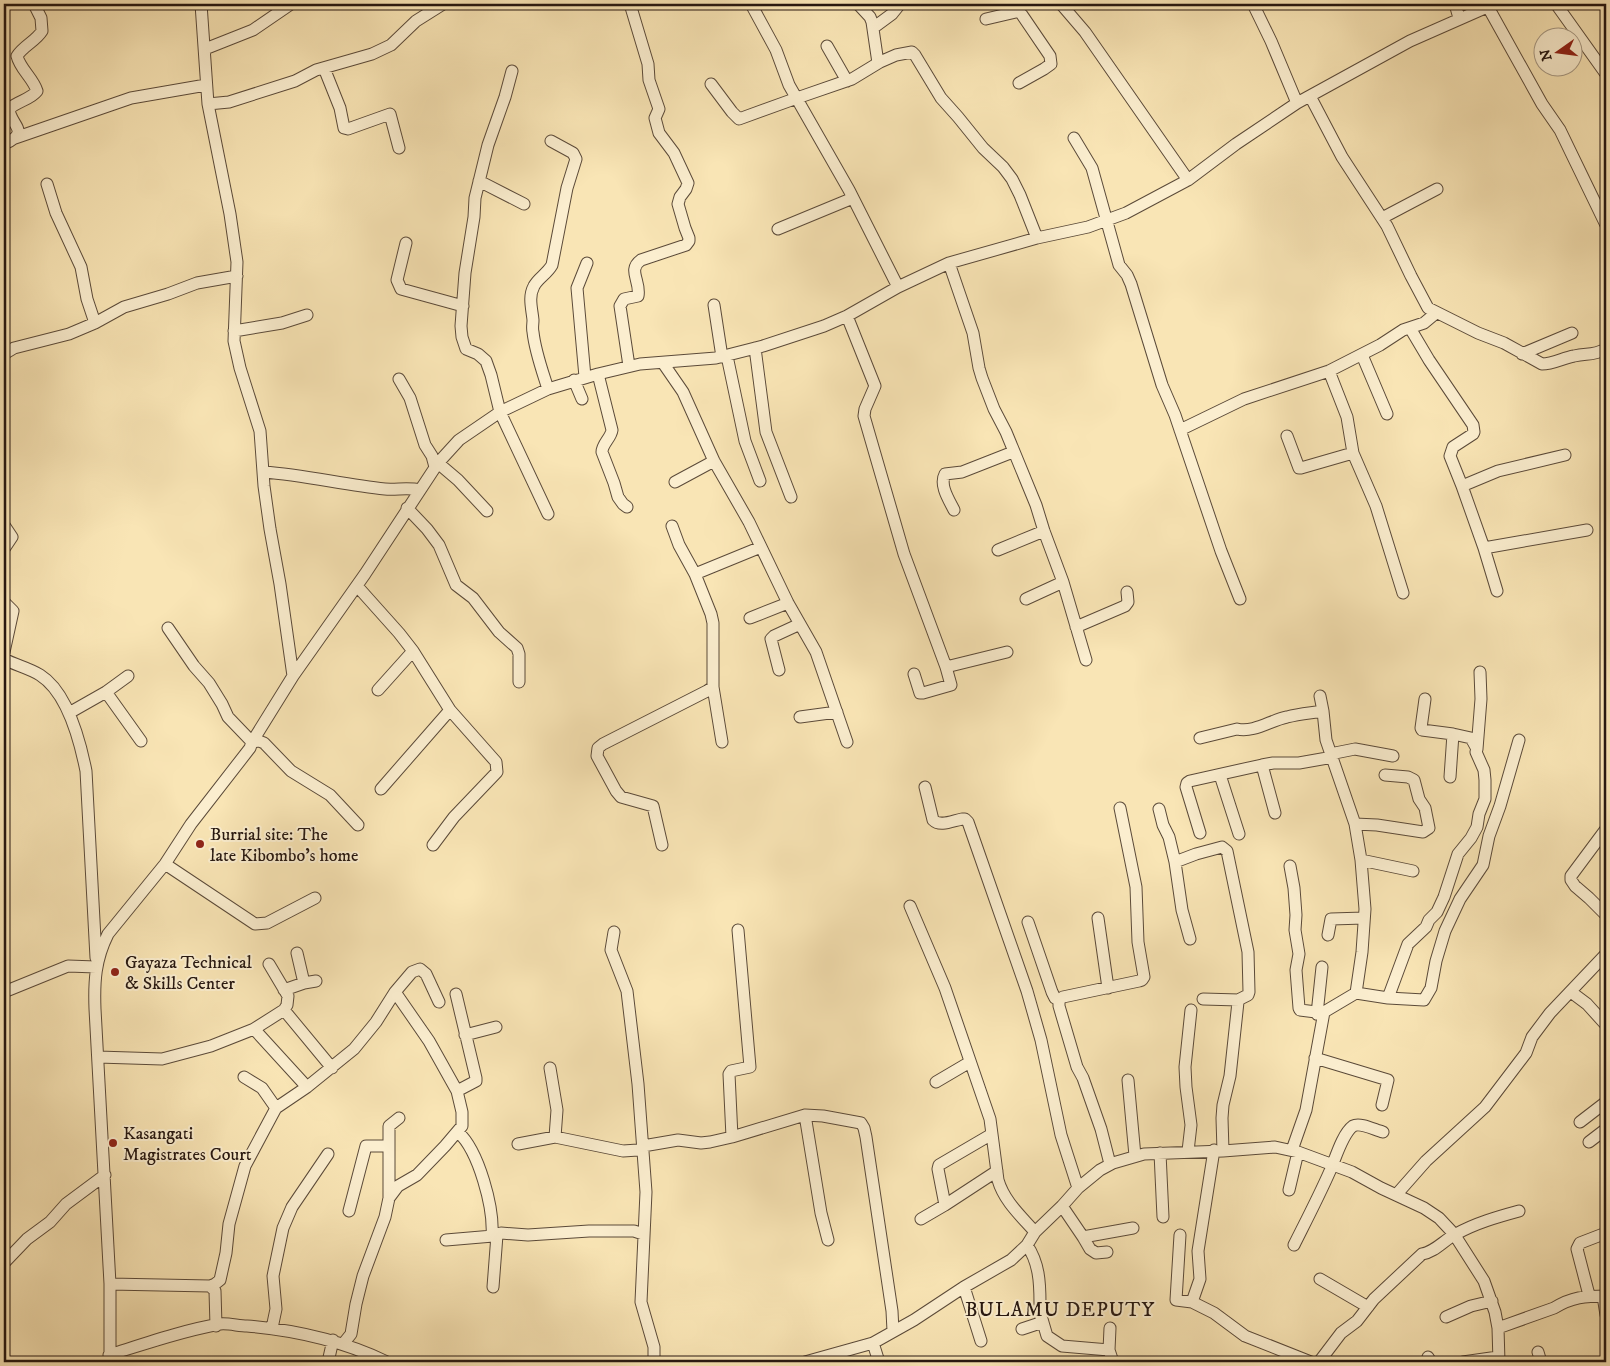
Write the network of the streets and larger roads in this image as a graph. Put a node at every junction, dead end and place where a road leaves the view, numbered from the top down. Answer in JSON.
{"nodes":[{"id":1,"x":34,"y":4,"type":"edge"},
{"id":2,"x":201,"y":4,"type":"edge"},
{"id":3,"x":291,"y":4,"type":"edge"},
{"id":4,"x":443,"y":4,"type":"edge"},
{"id":5,"x":630,"y":4,"type":"edge"},
{"id":6,"x":751,"y":4,"type":"edge"},
{"id":7,"x":858,"y":4,"type":"edge"},
{"id":8,"x":900,"y":4,"type":"edge"},
{"id":9,"x":1061,"y":4,"type":"edge"},
{"id":10,"x":1253,"y":4,"type":"edge"},
{"id":11,"x":1455,"y":4,"type":"edge"},
{"id":12,"x":1556,"y":4,"type":"edge"},
{"id":13,"x":1491,"y":5,"type":"edge"},
{"id":14,"x":1021,"y":6,"type":"edge"},
{"id":15,"x":1459,"y":18,"type":"junction"},
{"id":16,"x":986,"y":19,"type":"dead end"},
{"id":17,"x":873,"y":28,"type":"junction"},
{"id":18,"x":827,"y":46,"type":"dead end"},
{"id":19,"x":205,"y":49,"type":"junction"},
{"id":20,"x":878,"y":63,"type":"junction"},
{"id":21,"x":324,"y":68,"type":"junction"},
{"id":22,"x":512,"y":71,"type":"dead end"},
{"id":23,"x":1606,"y":74,"type":"edge"},
{"id":24,"x":847,"y":81,"type":"junction"},
{"id":25,"x":1019,"y":82,"type":"dead end"},
{"id":26,"x":711,"y":84,"type":"dead end"},
{"id":27,"x":206,"y":86,"type":"junction"},
{"id":28,"x":1310,"y":96,"type":"junction"},
{"id":29,"x":797,"y":98,"type":"junction"},
{"id":30,"x":1297,"y":103,"type":"junction"},
{"id":31,"x":208,"y":104,"type":"junction"},
{"id":32,"x":15,"y":138,"type":"junction"},
{"id":33,"x":1074,"y":138,"type":"dead end"},
{"id":34,"x":551,"y":141,"type":"dead end"},
{"id":35,"x":4,"y":144,"type":"edge"},
{"id":36,"x":400,"y":148,"type":"dead end"},
{"id":37,"x":1188,"y":180,"type":"junction"},
{"id":38,"x":479,"y":181,"type":"junction"},
{"id":39,"x":47,"y":184,"type":"dead end"},
{"id":40,"x":1437,"y":189,"type":"dead end"},
{"id":41,"x":853,"y":198,"type":"junction"},
{"id":42,"x":524,"y":204,"type":"dead end"},
{"id":43,"x":1382,"y":218,"type":"junction"},
{"id":44,"x":1108,"y":221,"type":"junction"},
{"id":45,"x":1606,"y":225,"type":"edge"},
{"id":46,"x":778,"y":229,"type":"dead end"},
{"id":47,"x":1037,"y":238,"type":"junction"},
{"id":48,"x":406,"y":243,"type":"dead end"},
{"id":49,"x":587,"y":263,"type":"dead end"},
{"id":50,"x":949,"y":263,"type":"junction"},
{"id":51,"x":237,"y":276,"type":"junction"},
{"id":52,"x":898,"y":287,"type":"junction"},
{"id":53,"x":714,"y":305,"type":"dead end"},
{"id":54,"x":463,"y":306,"type":"junction"},
{"id":55,"x":1436,"y":312,"type":"junction"},
{"id":56,"x":307,"y":315,"type":"dead end"},
{"id":57,"x":847,"y":316,"type":"junction"},
{"id":58,"x":95,"y":323,"type":"junction"},
{"id":59,"x":1410,"y":328,"type":"junction"},
{"id":60,"x":234,"y":331,"type":"junction"},
{"id":61,"x":1572,"y":333,"type":"dead end"},
{"id":62,"x":755,"y":348,"type":"junction"},
{"id":63,"x":1606,"y":349,"type":"edge"},
{"id":64,"x":4,"y":354,"type":"edge"},
{"id":65,"x":1522,"y":354,"type":"junction"},
{"id":66,"x":1362,"y":355,"type":"junction"},
{"id":67,"x":725,"y":356,"type":"junction"},
{"id":68,"x":663,"y":362,"type":"junction"},
{"id":69,"x":629,"y":366,"type":"junction"},
{"id":70,"x":1329,"y":371,"type":"junction"},
{"id":71,"x":598,"y":374,"type":"junction"},
{"id":72,"x":579,"y":379,"type":"junction"},
{"id":73,"x":399,"y":380,"type":"dead end"},
{"id":74,"x":548,"y":389,"type":"junction"},
{"id":75,"x":582,"y":399,"type":"dead end"},
{"id":76,"x":500,"y":412,"type":"junction"},
{"id":77,"x":1387,"y":414,"type":"dead end"},
{"id":78,"x":1180,"y":430,"type":"junction"},
{"id":79,"x":1287,"y":436,"type":"dead end"},
{"id":80,"x":1014,"y":452,"type":"junction"},
{"id":81,"x":1353,"y":453,"type":"junction"},
{"id":82,"x":1565,"y":456,"type":"dead end"},
{"id":83,"x":714,"y":461,"type":"junction"},
{"id":84,"x":436,"y":465,"type":"junction"},
{"id":85,"x":264,"y":472,"type":"junction"},
{"id":86,"x":760,"y":481,"type":"dead end"},
{"id":87,"x":675,"y":482,"type":"dead end"},
{"id":88,"x":1462,"y":486,"type":"junction"},
{"id":89,"x":420,"y":490,"type":"junction"},
{"id":90,"x":791,"y":497,"type":"dead end"},
{"id":91,"x":627,"y":507,"type":"dead end"},
{"id":92,"x":407,"y":508,"type":"junction"},
{"id":93,"x":954,"y":510,"type":"dead end"},
{"id":94,"x":487,"y":511,"type":"dead end"},
{"id":95,"x":548,"y":514,"type":"dead end"},
{"id":96,"x":4,"y":525,"type":"edge"},
{"id":97,"x":672,"y":526,"type":"dead end"},
{"id":98,"x":1587,"y":530,"type":"dead end"},
{"id":99,"x":1044,"y":531,"type":"junction"},
{"id":100,"x":761,"y":547,"type":"junction"},
{"id":101,"x":1484,"y":548,"type":"junction"},
{"id":102,"x":4,"y":549,"type":"edge"},
{"id":103,"x":998,"y":550,"type":"dead end"},
{"id":104,"x":695,"y":574,"type":"junction"},
{"id":105,"x":1063,"y":582,"type":"junction"},
{"id":106,"x":357,"y":586,"type":"junction"},
{"id":107,"x":1497,"y":591,"type":"dead end"},
{"id":108,"x":1127,"y":592,"type":"dead end"},
{"id":109,"x":1403,"y":593,"type":"dead end"},
{"id":110,"x":1026,"y":599,"type":"dead end"},
{"id":111,"x":1240,"y":599,"type":"dead end"},
{"id":112,"x":4,"y":602,"type":"edge"},
{"id":113,"x":788,"y":604,"type":"junction"},
{"id":114,"x":750,"y":618,"type":"dead end"},
{"id":115,"x":800,"y":624,"type":"junction"},
{"id":116,"x":1076,"y":627,"type":"junction"},
{"id":117,"x":168,"y":628,"type":"dead end"},
{"id":118,"x":413,"y":651,"type":"junction"},
{"id":119,"x":4,"y":652,"type":"edge"},
{"id":120,"x":1007,"y":652,"type":"dead end"},
{"id":121,"x":4,"y":659,"type":"edge"},
{"id":122,"x":1086,"y":660,"type":"dead end"},
{"id":123,"x":946,"y":667,"type":"junction"},
{"id":124,"x":779,"y":670,"type":"dead end"},
{"id":125,"x":1480,"y":672,"type":"dead end"},
{"id":126,"x":914,"y":674,"type":"dead end"},
{"id":127,"x":128,"y":676,"type":"dead end"},
{"id":128,"x":293,"y":676,"type":"junction"},
{"id":129,"x":519,"y":682,"type":"dead end"},
{"id":130,"x":713,"y":687,"type":"junction"},
{"id":131,"x":378,"y":690,"type":"dead end"},
{"id":132,"x":106,"y":692,"type":"junction"},
{"id":133,"x":1320,"y":696,"type":"dead end"},
{"id":134,"x":1425,"y":699,"type":"dead end"},
{"id":135,"x":450,"y":710,"type":"junction"},
{"id":136,"x":1323,"y":711,"type":"junction"},
{"id":137,"x":837,"y":712,"type":"junction"},
{"id":138,"x":69,"y":713,"type":"junction"},
{"id":139,"x":800,"y":718,"type":"dead end"},
{"id":140,"x":1453,"y":734,"type":"junction"},
{"id":141,"x":1200,"y":738,"type":"dead end"},
{"id":142,"x":1518,"y":740,"type":"dead end"},
{"id":143,"x":141,"y":741,"type":"dead end"},
{"id":144,"x":252,"y":742,"type":"junction"},
{"id":145,"x":722,"y":742,"type":"dead end"},
{"id":146,"x":847,"y":742,"type":"dead end"},
{"id":147,"x":1477,"y":749,"type":"junction"},
{"id":148,"x":1331,"y":755,"type":"junction"},
{"id":149,"x":1393,"y":756,"type":"dead end"},
{"id":150,"x":1262,"y":765,"type":"junction"},
{"id":151,"x":1386,"y":774,"type":"dead end"},
{"id":152,"x":1220,"y":775,"type":"junction"},
{"id":153,"x":1450,"y":777,"type":"dead end"},
{"id":154,"x":925,"y":787,"type":"dead end"},
{"id":155,"x":381,"y":788,"type":"dead end"},
{"id":156,"x":1120,"y":808,"type":"dead end"},
{"id":157,"x":1159,"y":809,"type":"dead end"},
{"id":158,"x":1275,"y":813,"type":"dead end"},
{"id":159,"x":1355,"y":824,"type":"junction"},
{"id":160,"x":358,"y":825,"type":"dead end"},
{"id":161,"x":1606,"y":829,"type":"edge"},
{"id":162,"x":1200,"y":833,"type":"dead end"},
{"id":163,"x":1238,"y":834,"type":"dead end"},
{"id":164,"x":433,"y":844,"type":"dead end"},
{"id":165,"x":662,"y":845,"type":"dead end"},
{"id":166,"x":1361,"y":860,"type":"junction"},
{"id":167,"x":1175,"y":862,"type":"junction"},
{"id":168,"x":165,"y":864,"type":"junction"},
{"id":169,"x":1290,"y":866,"type":"dead end"},
{"id":170,"x":1413,"y":871,"type":"dead end"},
{"id":171,"x":314,"y":898,"type":"dead end"},
{"id":172,"x":910,"y":906,"type":"dead end"},
{"id":173,"x":1606,"y":915,"type":"edge"},
{"id":174,"x":1098,"y":918,"type":"dead end"},
{"id":175,"x":1364,"y":918,"type":"junction"},
{"id":176,"x":1028,"y":922,"type":"dead end"},
{"id":177,"x":738,"y":930,"type":"dead end"},
{"id":178,"x":614,"y":932,"type":"dead end"},
{"id":179,"x":1328,"y":935,"type":"dead end"},
{"id":180,"x":1190,"y":939,"type":"dead end"},
{"id":181,"x":297,"y":953,"type":"dead end"},
{"id":182,"x":1606,"y":954,"type":"edge"},
{"id":183,"x":269,"y":964,"type":"dead end"},
{"id":184,"x":96,"y":966,"type":"junction"},
{"id":185,"x":1322,"y":967,"type":"dead end"},
{"id":186,"x":316,"y":980,"type":"dead end"},
{"id":187,"x":304,"y":983,"type":"junction"},
{"id":188,"x":1108,"y":988,"type":"junction"},
{"id":189,"x":284,"y":990,"type":"junction"},
{"id":190,"x":4,"y":992,"type":"edge"},
{"id":191,"x":395,"y":992,"type":"junction"},
{"id":192,"x":1571,"y":992,"type":"junction"},
{"id":193,"x":1356,"y":993,"type":"junction"},
{"id":194,"x":456,"y":994,"type":"dead end"},
{"id":195,"x":1388,"y":998,"type":"junction"},
{"id":196,"x":1203,"y":999,"type":"dead end"},
{"id":197,"x":1059,"y":1000,"type":"junction"},
{"id":198,"x":1239,"y":1000,"type":"junction"},
{"id":199,"x":439,"y":1002,"type":"dead end"},
{"id":200,"x":284,"y":1010,"type":"junction"},
{"id":201,"x":1191,"y":1010,"type":"dead end"},
{"id":202,"x":1321,"y":1013,"type":"junction"},
{"id":203,"x":1606,"y":1025,"type":"edge"},
{"id":204,"x":496,"y":1027,"type":"dead end"},
{"id":205,"x":254,"y":1028,"type":"junction"},
{"id":206,"x":465,"y":1035,"type":"junction"},
{"id":207,"x":98,"y":1057,"type":"junction"},
{"id":208,"x":1315,"y":1058,"type":"junction"},
{"id":209,"x":970,"y":1062,"type":"junction"},
{"id":210,"x":332,"y":1068,"type":"junction"},
{"id":211,"x":550,"y":1068,"type":"dead end"},
{"id":212,"x":244,"y":1077,"type":"dead end"},
{"id":213,"x":1128,"y":1080,"type":"dead end"},
{"id":214,"x":936,"y":1082,"type":"dead end"},
{"id":215,"x":307,"y":1087,"type":"junction"},
{"id":216,"x":457,"y":1091,"type":"junction"},
{"id":217,"x":1606,"y":1102,"type":"edge"},
{"id":218,"x":1382,"y":1105,"type":"dead end"},
{"id":219,"x":276,"y":1108,"type":"junction"},
{"id":220,"x":805,"y":1115,"type":"junction"},
{"id":221,"x":399,"y":1118,"type":"dead end"},
{"id":222,"x":1580,"y":1122,"type":"dead end"},
{"id":223,"x":1606,"y":1129,"type":"edge"},
{"id":224,"x":1383,"y":1132,"type":"dead end"},
{"id":225,"x":457,"y":1133,"type":"junction"},
{"id":226,"x":992,"y":1134,"type":"junction"},
{"id":227,"x":555,"y":1137,"type":"junction"},
{"id":228,"x":732,"y":1137,"type":"junction"},
{"id":229,"x":1589,"y":1142,"type":"dead end"},
{"id":230,"x":518,"y":1144,"type":"dead end"},
{"id":231,"x":388,"y":1146,"type":"junction"},
{"id":232,"x":640,"y":1148,"type":"junction"},
{"id":233,"x":1188,"y":1151,"type":"junction"},
{"id":234,"x":1218,"y":1151,"type":"junction"},
{"id":235,"x":1295,"y":1151,"type":"junction"},
{"id":236,"x":1160,"y":1153,"type":"junction"},
{"id":237,"x":328,"y":1154,"type":"dead end"},
{"id":238,"x":1135,"y":1156,"type":"junction"},
{"id":239,"x":1110,"y":1164,"type":"junction"},
{"id":240,"x":1332,"y":1164,"type":"junction"},
{"id":241,"x":997,"y":1172,"type":"junction"},
{"id":242,"x":105,"y":1175,"type":"junction"},
{"id":243,"x":1078,"y":1188,"type":"junction"},
{"id":244,"x":1289,"y":1190,"type":"dead end"},
{"id":245,"x":1396,"y":1195,"type":"junction"},
{"id":246,"x":390,"y":1198,"type":"junction"},
{"id":247,"x":945,"y":1205,"type":"junction"},
{"id":248,"x":1062,"y":1206,"type":"junction"},
{"id":249,"x":349,"y":1211,"type":"dead end"},
{"id":250,"x":1519,"y":1211,"type":"dead end"},
{"id":251,"x":1163,"y":1217,"type":"dead end"},
{"id":252,"x":921,"y":1219,"type":"dead end"},
{"id":253,"x":1132,"y":1228,"type":"dead end"},
{"id":254,"x":1034,"y":1232,"type":"junction"},
{"id":255,"x":1606,"y":1233,"type":"edge"},
{"id":256,"x":643,"y":1234,"type":"junction"},
{"id":257,"x":1454,"y":1234,"type":"junction"},
{"id":258,"x":495,"y":1235,"type":"junction"},
{"id":259,"x":1180,"y":1235,"type":"dead end"},
{"id":260,"x":1083,"y":1236,"type":"junction"},
{"id":261,"x":446,"y":1240,"type":"dead end"},
{"id":262,"x":828,"y":1240,"type":"dead end"},
{"id":263,"x":1027,"y":1245,"type":"junction"},
{"id":264,"x":1294,"y":1245,"type":"dead end"},
{"id":265,"x":1107,"y":1252,"type":"dead end"},
{"id":266,"x":4,"y":1264,"type":"edge"},
{"id":267,"x":1320,"y":1279,"type":"dead end"},
{"id":268,"x":110,"y":1284,"type":"junction"},
{"id":269,"x":210,"y":1286,"type":"junction"},
{"id":270,"x":493,"y":1286,"type":"dead end"},
{"id":271,"x":964,"y":1287,"type":"junction"},
{"id":272,"x":1589,"y":1295,"type":"junction"},
{"id":273,"x":1605,"y":1296,"type":"edge"},
{"id":274,"x":1492,"y":1301,"type":"junction"},
{"id":275,"x":1192,"y":1302,"type":"junction"},
{"id":276,"x":1368,"y":1307,"type":"junction"},
{"id":277,"x":1606,"y":1315,"type":"edge"},
{"id":278,"x":1446,"y":1317,"type":"dead end"},
{"id":279,"x":1042,"y":1319,"type":"junction"},
{"id":280,"x":216,"y":1326,"type":"junction"},
{"id":281,"x":272,"y":1328,"type":"junction"},
{"id":282,"x":1110,"y":1328,"type":"dead end"},
{"id":283,"x":1498,"y":1328,"type":"junction"},
{"id":284,"x":1022,"y":1329,"type":"dead end"},
{"id":285,"x":893,"y":1331,"type":"junction"},
{"id":286,"x":981,"y":1341,"type":"dead end"},
{"id":287,"x":338,"y":1342,"type":"junction"},
{"id":288,"x":873,"y":1343,"type":"junction"},
{"id":289,"x":1109,"y":1350,"type":"junction"},
{"id":290,"x":109,"y":1359,"type":"edge"},
{"id":291,"x":1498,"y":1360,"type":"edge"},
{"id":292,"x":328,"y":1362,"type":"edge"},
{"id":293,"x":387,"y":1362,"type":"edge"},
{"id":294,"x":654,"y":1362,"type":"edge"},
{"id":295,"x":805,"y":1362,"type":"edge"},
{"id":296,"x":878,"y":1362,"type":"edge"},
{"id":297,"x":1113,"y":1362,"type":"edge"},
{"id":298,"x":1311,"y":1362,"type":"edge"},
{"id":299,"x":1319,"y":1362,"type":"edge"},
{"id":300,"x":1463,"y":1362,"type":"edge"}],
"edges":[{"from":1,"to":32,"type":"street"},
{"from":2,"to":19,"type":"street"},
{"from":3,"to":19,"type":"street"},
{"from":4,"to":21,"type":"street"},
{"from":5,"to":69,"type":"street"},
{"from":6,"to":29,"type":"street"},
{"from":7,"to":17,"type":"street"},
{"from":8,"to":17,"type":"street"},
{"from":9,"to":37,"type":"street"},
{"from":10,"to":30,"type":"street"},
{"from":11,"to":15,"type":"street"},
{"from":12,"to":23,"type":"street"},
{"from":13,"to":15,"type":"street"},
{"from":13,"to":45,"type":"street"},
{"from":14,"to":16,"type":"street"},
{"from":14,"to":25,"type":"street"},
{"from":15,"to":28,"type":"street"},
{"from":17,"to":20,"type":"street"},
{"from":18,"to":24,"type":"street"},
{"from":19,"to":27,"type":"street"},
{"from":20,"to":24,"type":"street"},
{"from":20,"to":47,"type":"street"},
{"from":21,"to":31,"type":"street"},
{"from":21,"to":36,"type":"street"},
{"from":22,"to":38,"type":"street"},
{"from":24,"to":29,"type":"street"},
{"from":26,"to":29,"type":"street"},
{"from":27,"to":31,"type":"street"},
{"from":27,"to":32,"type":"street"},
{"from":28,"to":30,"type":"street"},
{"from":28,"to":43,"type":"street"},
{"from":29,"to":41,"type":"street"},
{"from":30,"to":37,"type":"street"},
{"from":31,"to":51,"type":"street"},
{"from":32,"to":35,"type":"street"},
{"from":33,"to":44,"type":"street"},
{"from":34,"to":74,"type":"street"},
{"from":37,"to":44,"type":"street"},
{"from":38,"to":42,"type":"street"},
{"from":38,"to":54,"type":"street"},
{"from":39,"to":58,"type":"street"},
{"from":40,"to":43,"type":"street"},
{"from":41,"to":46,"type":"street"},
{"from":41,"to":52,"type":"street"},
{"from":43,"to":55,"type":"street"},
{"from":44,"to":47,"type":"street"},
{"from":44,"to":78,"type":"street"},
{"from":47,"to":50,"type":"street"},
{"from":48,"to":54,"type":"street"},
{"from":49,"to":72,"type":"street"},
{"from":50,"to":52,"type":"street"},
{"from":50,"to":80,"type":"street"},
{"from":51,"to":58,"type":"street"},
{"from":51,"to":60,"type":"street"},
{"from":52,"to":57,"type":"street"},
{"from":53,"to":67,"type":"street"},
{"from":54,"to":76,"type":"street"},
{"from":55,"to":59,"type":"street"},
{"from":55,"to":65,"type":"street"},
{"from":56,"to":60,"type":"street"},
{"from":57,"to":62,"type":"street"},
{"from":57,"to":123,"type":"street"},
{"from":58,"to":64,"type":"street"},
{"from":59,"to":66,"type":"street"},
{"from":59,"to":88,"type":"street"},
{"from":60,"to":85,"type":"street"},
{"from":61,"to":65,"type":"street"},
{"from":62,"to":67,"type":"street"},
{"from":62,"to":90,"type":"street"},
{"from":63,"to":65,"type":"street"},
{"from":66,"to":70,"type":"street"},
{"from":66,"to":77,"type":"street"},
{"from":67,"to":68,"type":"street"},
{"from":67,"to":86,"type":"street"},
{"from":68,"to":69,"type":"street"},
{"from":68,"to":83,"type":"street"},
{"from":69,"to":71,"type":"street"},
{"from":70,"to":78,"type":"street"},
{"from":70,"to":81,"type":"street"},
{"from":71,"to":72,"type":"street"},
{"from":71,"to":91,"type":"street"},
{"from":72,"to":74,"type":"street"},
{"from":72,"to":75,"type":"street"},
{"from":73,"to":84,"type":"street"},
{"from":74,"to":76,"type":"street"},
{"from":76,"to":84,"type":"street"},
{"from":76,"to":95,"type":"street"},
{"from":78,"to":111,"type":"street"},
{"from":79,"to":81,"type":"street"},
{"from":80,"to":93,"type":"street"},
{"from":80,"to":99,"type":"street"},
{"from":81,"to":109,"type":"street"},
{"from":82,"to":88,"type":"street"},
{"from":83,"to":87,"type":"street"},
{"from":83,"to":100,"type":"street"},
{"from":84,"to":89,"type":"street"},
{"from":84,"to":94,"type":"street"},
{"from":85,"to":89,"type":"street"},
{"from":85,"to":128,"type":"street"},
{"from":88,"to":101,"type":"street"},
{"from":89,"to":92,"type":"street"},
{"from":92,"to":106,"type":"street"},
{"from":92,"to":129,"type":"street"},
{"from":96,"to":102,"type":"street"},
{"from":97,"to":104,"type":"street"},
{"from":98,"to":101,"type":"street"},
{"from":99,"to":103,"type":"street"},
{"from":99,"to":105,"type":"street"},
{"from":100,"to":104,"type":"street"},
{"from":100,"to":113,"type":"street"},
{"from":101,"to":107,"type":"street"},
{"from":104,"to":130,"type":"street"},
{"from":105,"to":110,"type":"street"},
{"from":105,"to":116,"type":"street"},
{"from":106,"to":118,"type":"street"},
{"from":106,"to":128,"type":"street"},
{"from":108,"to":116,"type":"street"},
{"from":112,"to":119,"type":"street"},
{"from":113,"to":114,"type":"street"},
{"from":113,"to":115,"type":"street"},
{"from":115,"to":124,"type":"street"},
{"from":115,"to":137,"type":"street"},
{"from":116,"to":122,"type":"street"},
{"from":117,"to":144,"type":"street"},
{"from":118,"to":131,"type":"street"},
{"from":118,"to":135,"type":"street"},
{"from":120,"to":123,"type":"street"},
{"from":121,"to":138,"type":"street"},
{"from":123,"to":126,"type":"street"},
{"from":125,"to":147,"type":"street"},
{"from":127,"to":132,"type":"street"},
{"from":128,"to":144,"type":"street"},
{"from":130,"to":145,"type":"street"},
{"from":130,"to":165,"type":"street"},
{"from":132,"to":138,"type":"street"},
{"from":132,"to":143,"type":"street"},
{"from":133,"to":136,"type":"street"},
{"from":134,"to":140,"type":"street"},
{"from":135,"to":155,"type":"street"},
{"from":135,"to":164,"type":"street"},
{"from":136,"to":141,"type":"street"},
{"from":136,"to":148,"type":"street"},
{"from":137,"to":139,"type":"street"},
{"from":137,"to":146,"type":"street"},
{"from":138,"to":184,"type":"street"},
{"from":140,"to":147,"type":"street"},
{"from":140,"to":153,"type":"street"},
{"from":142,"to":195,"type":"street"},
{"from":144,"to":160,"type":"street"},
{"from":144,"to":168,"type":"street"},
{"from":147,"to":195,"type":"street"},
{"from":148,"to":149,"type":"street"},
{"from":148,"to":150,"type":"street"},
{"from":148,"to":159,"type":"street"},
{"from":150,"to":152,"type":"street"},
{"from":150,"to":158,"type":"street"},
{"from":151,"to":159,"type":"street"},
{"from":152,"to":162,"type":"street"},
{"from":152,"to":163,"type":"street"},
{"from":154,"to":243,"type":"street"},
{"from":156,"to":188,"type":"street"},
{"from":157,"to":167,"type":"street"},
{"from":159,"to":166,"type":"street"},
{"from":161,"to":173,"type":"street"},
{"from":166,"to":170,"type":"street"},
{"from":166,"to":175,"type":"street"},
{"from":167,"to":180,"type":"street"},
{"from":167,"to":198,"type":"street"},
{"from":168,"to":171,"type":"street"},
{"from":168,"to":184,"type":"street"},
{"from":169,"to":202,"type":"street"},
{"from":172,"to":209,"type":"street"},
{"from":174,"to":188,"type":"street"},
{"from":175,"to":179,"type":"street"},
{"from":175,"to":193,"type":"street"},
{"from":176,"to":197,"type":"street"},
{"from":177,"to":228,"type":"street"},
{"from":178,"to":232,"type":"street"},
{"from":181,"to":187,"type":"street"},
{"from":182,"to":192,"type":"street"},
{"from":183,"to":189,"type":"street"},
{"from":184,"to":190,"type":"street"},
{"from":184,"to":207,"type":"street"},
{"from":185,"to":202,"type":"street"},
{"from":186,"to":187,"type":"street"},
{"from":187,"to":189,"type":"street"},
{"from":188,"to":197,"type":"street"},
{"from":189,"to":200,"type":"street"},
{"from":191,"to":199,"type":"street"},
{"from":191,"to":210,"type":"street"},
{"from":191,"to":216,"type":"street"},
{"from":192,"to":203,"type":"street"},
{"from":192,"to":245,"type":"street"},
{"from":193,"to":195,"type":"street"},
{"from":193,"to":202,"type":"street"},
{"from":194,"to":206,"type":"street"},
{"from":196,"to":198,"type":"street"},
{"from":197,"to":239,"type":"street"},
{"from":198,"to":234,"type":"street"},
{"from":200,"to":205,"type":"street"},
{"from":200,"to":210,"type":"street"},
{"from":201,"to":233,"type":"street"},
{"from":202,"to":208,"type":"street"},
{"from":204,"to":206,"type":"street"},
{"from":205,"to":207,"type":"street"},
{"from":205,"to":215,"type":"street"},
{"from":206,"to":216,"type":"street"},
{"from":207,"to":242,"type":"street"},
{"from":208,"to":218,"type":"street"},
{"from":208,"to":235,"type":"street"},
{"from":209,"to":214,"type":"street"},
{"from":209,"to":226,"type":"street"},
{"from":210,"to":215,"type":"street"},
{"from":211,"to":227,"type":"street"},
{"from":212,"to":219,"type":"street"},
{"from":213,"to":238,"type":"street"},
{"from":215,"to":219,"type":"street"},
{"from":216,"to":225,"type":"street"},
{"from":217,"to":222,"type":"street"},
{"from":219,"to":269,"type":"street"},
{"from":220,"to":228,"type":"street"},
{"from":220,"to":262,"type":"street"},
{"from":220,"to":285,"type":"street"},
{"from":221,"to":231,"type":"street"},
{"from":223,"to":229,"type":"street"},
{"from":224,"to":240,"type":"street"},
{"from":225,"to":246,"type":"street"},
{"from":225,"to":258,"type":"street"},
{"from":226,"to":241,"type":"street"},
{"from":226,"to":247,"type":"street"},
{"from":227,"to":230,"type":"street"},
{"from":227,"to":232,"type":"street"},
{"from":228,"to":232,"type":"street"},
{"from":231,"to":246,"type":"street"},
{"from":231,"to":249,"type":"street"},
{"from":232,"to":256,"type":"street"},
{"from":233,"to":234,"type":"street"},
{"from":233,"to":236,"type":"street"},
{"from":234,"to":235,"type":"street"},
{"from":234,"to":275,"type":"street"},
{"from":235,"to":240,"type":"street"},
{"from":235,"to":244,"type":"street"},
{"from":236,"to":238,"type":"street"},
{"from":236,"to":251,"type":"street"},
{"from":237,"to":281,"type":"street"},
{"from":238,"to":239,"type":"street"},
{"from":239,"to":243,"type":"street"},
{"from":240,"to":245,"type":"street"},
{"from":240,"to":264,"type":"street"},
{"from":241,"to":247,"type":"street"},
{"from":241,"to":254,"type":"street"},
{"from":242,"to":266,"type":"street"},
{"from":242,"to":268,"type":"street"},
{"from":243,"to":248,"type":"street"},
{"from":245,"to":257,"type":"street"},
{"from":246,"to":287,"type":"street"},
{"from":247,"to":252,"type":"street"},
{"from":248,"to":254,"type":"street"},
{"from":248,"to":260,"type":"street"},
{"from":250,"to":257,"type":"street"},
{"from":253,"to":260,"type":"street"},
{"from":254,"to":263,"type":"street"},
{"from":255,"to":272,"type":"street"},
{"from":256,"to":258,"type":"street"},
{"from":256,"to":294,"type":"street"},
{"from":257,"to":274,"type":"street"},
{"from":257,"to":276,"type":"street"},
{"from":258,"to":261,"type":"street"},
{"from":258,"to":270,"type":"street"},
{"from":259,"to":275,"type":"street"},
{"from":260,"to":265,"type":"street"},
{"from":263,"to":271,"type":"street"},
{"from":263,"to":279,"type":"street"},
{"from":267,"to":276,"type":"street"},
{"from":268,"to":269,"type":"street"},
{"from":268,"to":290,"type":"street"},
{"from":269,"to":280,"type":"street"},
{"from":271,"to":285,"type":"street"},
{"from":271,"to":286,"type":"street"},
{"from":272,"to":273,"type":"street"},
{"from":272,"to":283,"type":"street"},
{"from":273,"to":277,"type":"street"},
{"from":274,"to":278,"type":"street"},
{"from":274,"to":283,"type":"street"},
{"from":275,"to":298,"type":"street"},
{"from":276,"to":299,"type":"street"},
{"from":279,"to":284,"type":"street"},
{"from":279,"to":289,"type":"street"},
{"from":280,"to":281,"type":"street"},
{"from":280,"to":290,"type":"street"},
{"from":281,"to":287,"type":"street"},
{"from":282,"to":289,"type":"street"},
{"from":283,"to":291,"type":"street"},
{"from":285,"to":288,"type":"street"},
{"from":287,"to":292,"type":"street"},
{"from":287,"to":293,"type":"street"},
{"from":288,"to":295,"type":"street"},
{"from":288,"to":296,"type":"street"},
{"from":289,"to":297,"type":"street"},
{"from":291,"to":300,"type":"street"}]}
